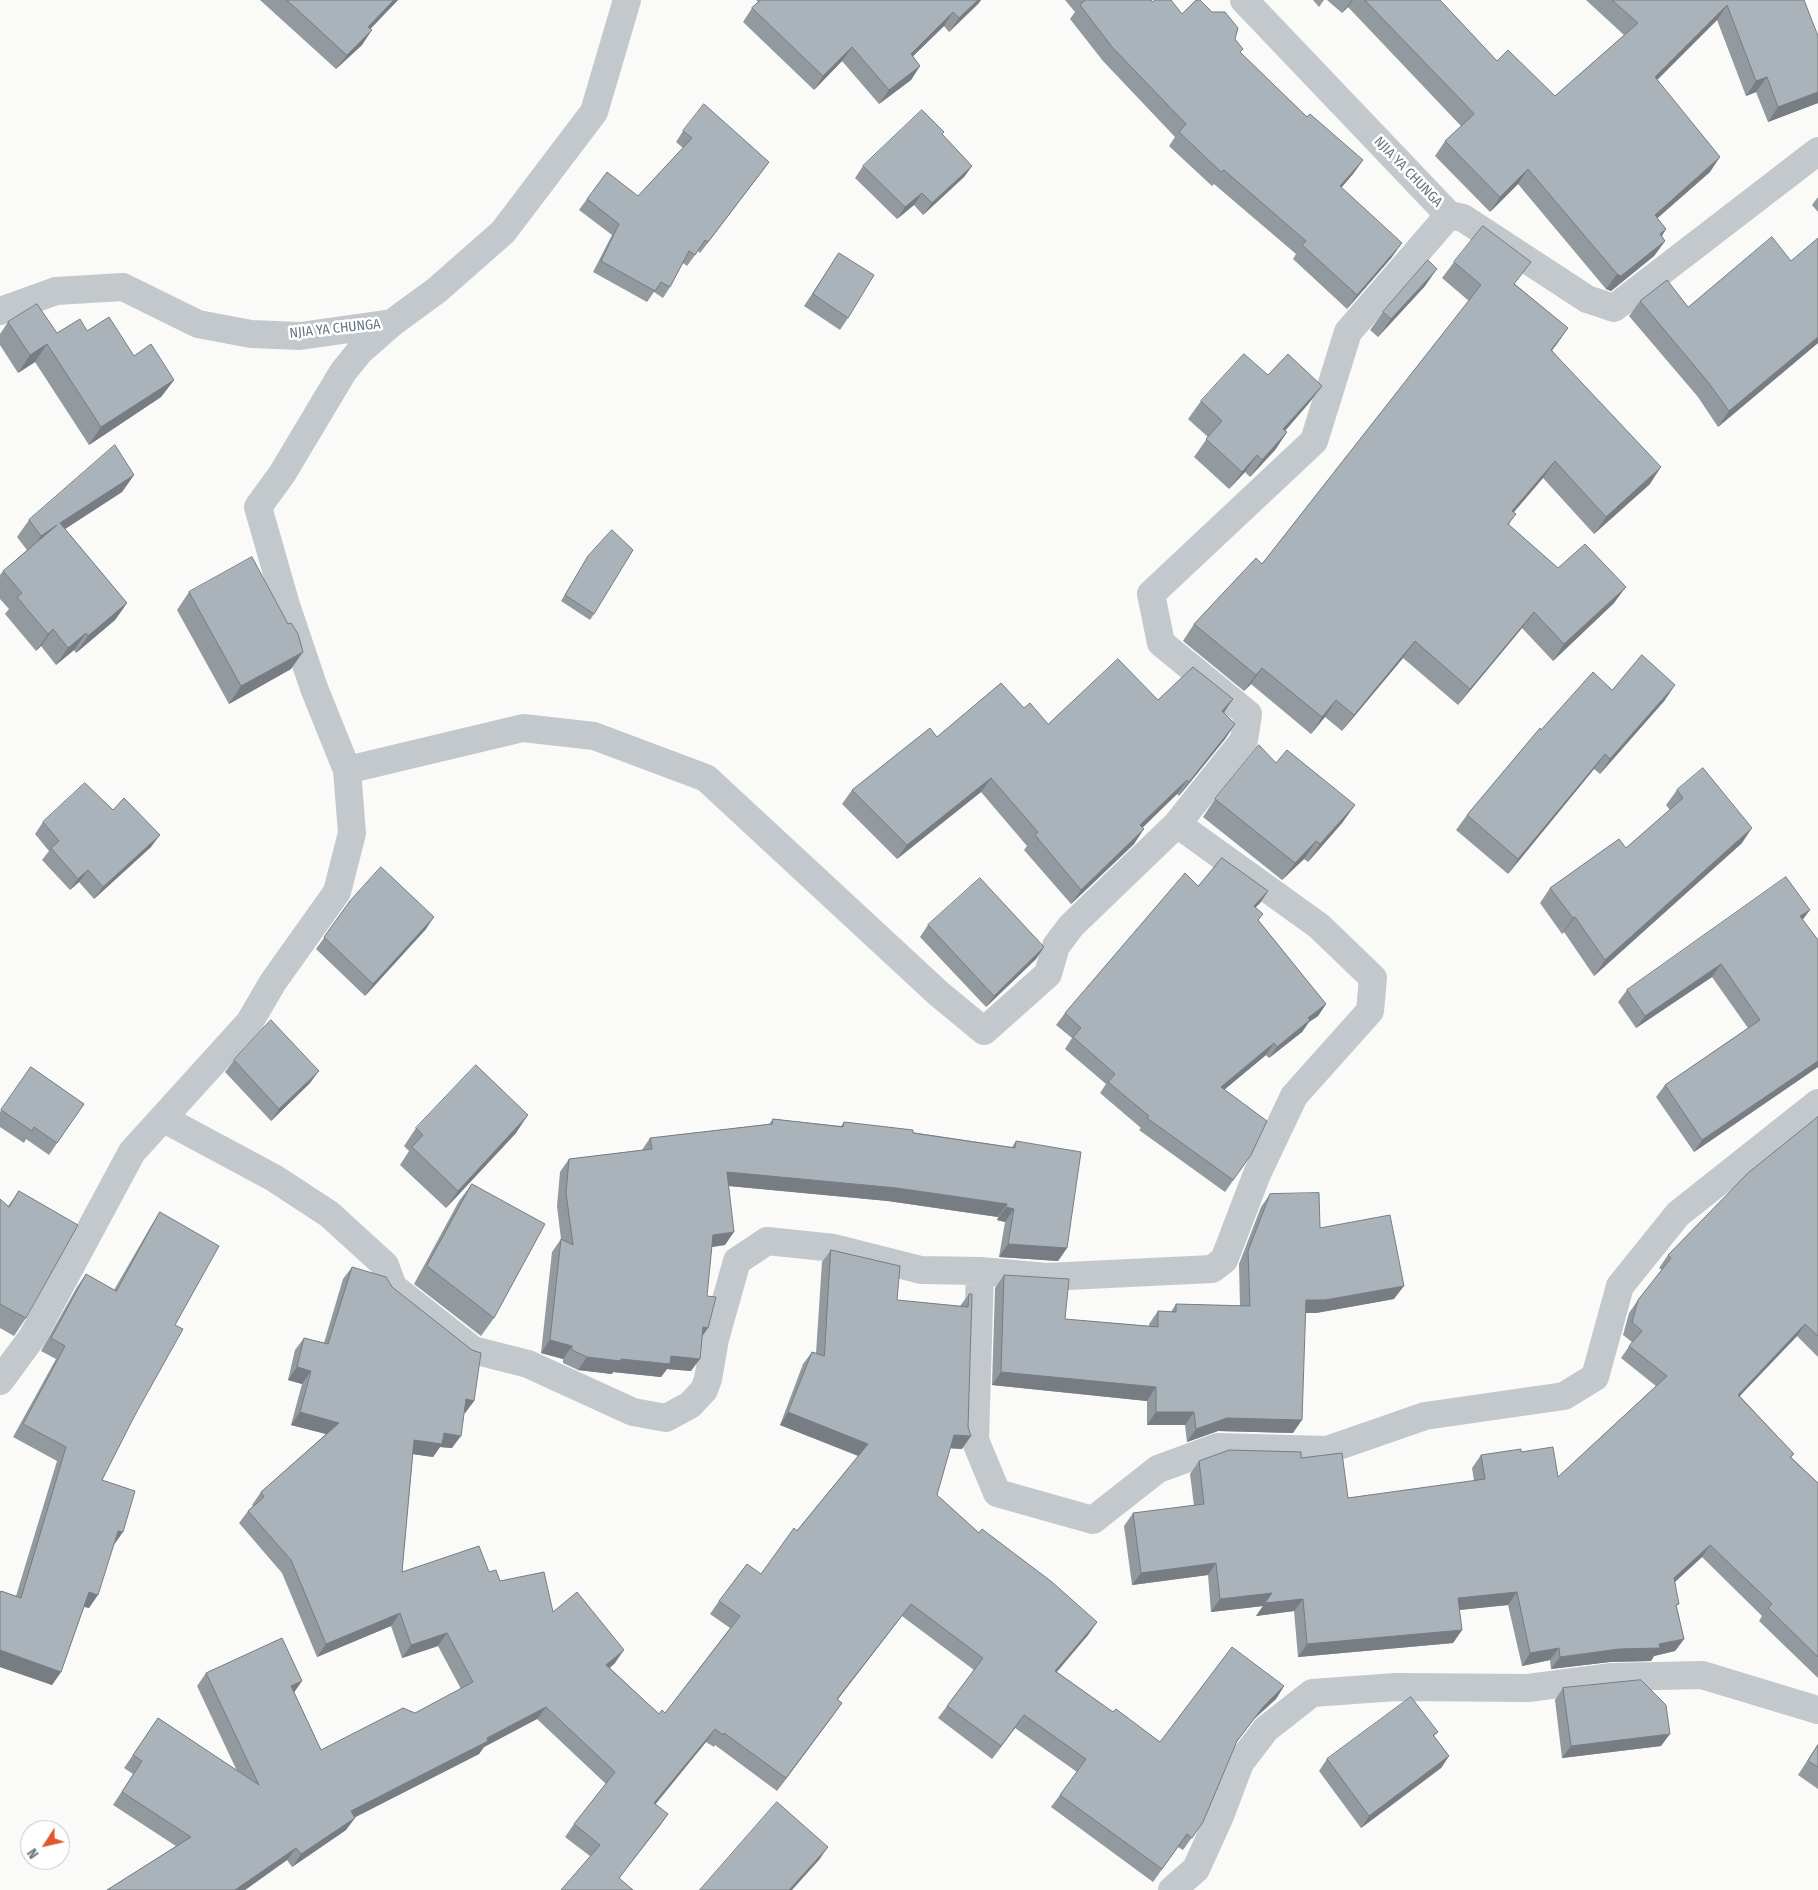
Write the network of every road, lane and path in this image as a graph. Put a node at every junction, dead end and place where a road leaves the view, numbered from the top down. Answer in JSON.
{"nodes":[{"id":1,"x":627,"y":0,"type":"edge"},
{"id":2,"x":1244,"y":0,"type":"edge"},
{"id":3,"x":1818,"y":151,"type":"edge"},
{"id":4,"x":1449,"y":215,"type":"junction"},
{"id":5,"x":0,"y":311,"type":"edge"},
{"id":6,"x":392,"y":322,"type":"junction"},
{"id":7,"x":347,"y":770,"type":"junction"},
{"id":8,"x":1177,"y":824,"type":"junction"},
{"id":9,"x":1818,"y":1104,"type":"edge"},
{"id":10,"x":164,"y":1119,"type":"junction"},
{"id":11,"x":980,"y":1271,"type":"junction"},
{"id":12,"x":0,"y":1382,"type":"edge"},
{"id":13,"x":1818,"y":1710,"type":"edge"},
{"id":14,"x":1172,"y":1890,"type":"edge"}],
"edges":[{"from":1,"to":6,"type":"street","name":"NJIA YA CHUNGA"},
{"from":2,"to":4,"type":"street","name":"NJIA YA CHUNGA"},
{"from":3,"to":4,"type":"street","name":"NJIA YA CHUNGA"},
{"from":4,"to":8,"type":"street"},
{"from":5,"to":6,"type":"street","name":"NJIA YA CHUNGA"},
{"from":6,"to":7,"type":"street"},
{"from":7,"to":8,"type":"street"},
{"from":7,"to":10,"type":"street"},
{"from":8,"to":11,"type":"street"},
{"from":9,"to":11,"type":"street"},
{"from":10,"to":11,"type":"street"},
{"from":10,"to":12,"type":"street"},
{"from":13,"to":14,"type":"street"}]}
